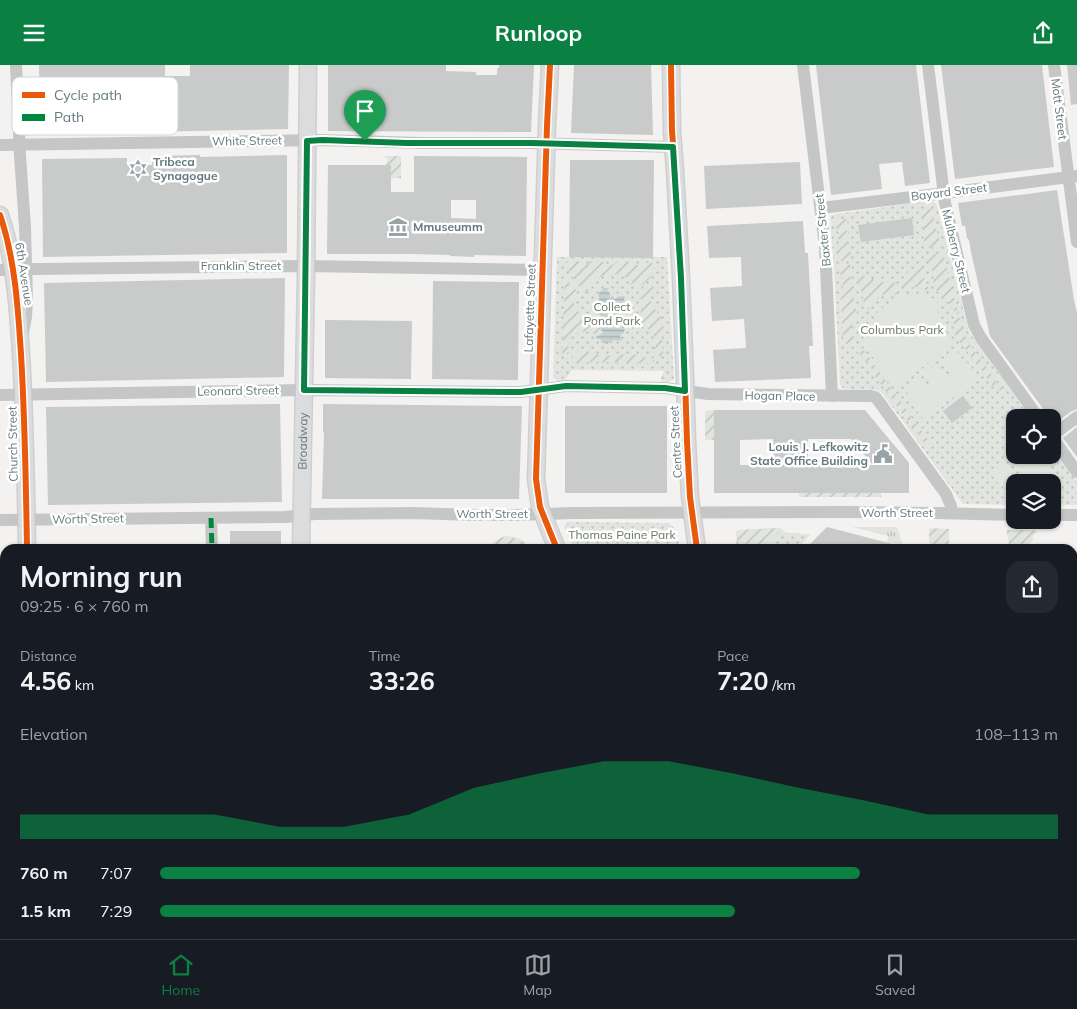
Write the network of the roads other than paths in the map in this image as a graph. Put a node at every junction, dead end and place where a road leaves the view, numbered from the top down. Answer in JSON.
{"nodes":[{"id":1,"x":308,"y":65,"type":"edge"},
{"id":2,"x":550,"y":65,"type":"edge"},
{"id":3,"x":671,"y":65,"type":"edge"},
{"id":4,"x":803,"y":65,"type":"edge"},
{"id":5,"x":928,"y":65,"type":"edge"},
{"id":6,"x":1054,"y":65,"type":"edge"},
{"id":7,"x":19,"y":135,"type":"edge"},
{"id":8,"x":307,"y":141,"type":"junction"},
{"id":9,"x":546,"y":144,"type":"junction"},
{"id":10,"x":0,"y":145,"type":"edge"},
{"id":11,"x":19,"y":145,"type":"junction"},
{"id":12,"x":673,"y":147,"type":"junction"},
{"id":13,"x":1072,"y":177,"type":"edge"},
{"id":14,"x":943,"y":193,"type":"junction"},
{"id":15,"x":821,"y":208,"type":"junction"},
{"id":16,"x":0,"y":215,"type":"edge"},
{"id":17,"x":1077,"y":242,"type":"edge"},
{"id":18,"x":306,"y":266,"type":"junction"},
{"id":19,"x":13,"y":270,"type":"edge"},
{"id":20,"x":542,"y":270,"type":"junction"},
{"id":21,"x":20,"y":338,"type":"joint"},
{"id":22,"x":304,"y":390,"type":"junction"},
{"id":23,"x":538,"y":390,"type":"junction"},
{"id":24,"x":685,"y":391,"type":"junction"},
{"id":25,"x":0,"y":395,"type":"edge"},
{"id":26,"x":24,"y":395,"type":"junction"},
{"id":27,"x":832,"y":396,"type":"junction"},
{"id":28,"x":1032,"y":409,"type":"edge"},
{"id":29,"x":1077,"y":417,"type":"edge"},
{"id":30,"x":1061,"y":429,"type":"edge"},
{"id":31,"x":1061,"y":448,"type":"edge"},
{"id":32,"x":1077,"y":472,"type":"edge"},
{"id":33,"x":692,"y":513,"type":"junction"},
{"id":34,"x":952,"y":513,"type":"junction"},
{"id":35,"x":542,"y":514,"type":"junction"},
{"id":36,"x":301,"y":515,"type":"junction"},
{"id":37,"x":1006,"y":515,"type":"edge"},
{"id":38,"x":1061,"y":515,"type":"edge"},
{"id":39,"x":1077,"y":515,"type":"edge"},
{"id":40,"x":210,"y":517,"type":"junction"},
{"id":41,"x":0,"y":520,"type":"edge"},
{"id":42,"x":26,"y":520,"type":"junction"},
{"id":43,"x":27,"y":544,"type":"edge"},
{"id":44,"x":212,"y":544,"type":"edge"},
{"id":45,"x":301,"y":544,"type":"edge"},
{"id":46,"x":556,"y":544,"type":"edge"},
{"id":47,"x":696,"y":544,"type":"edge"}],
"edges":[{"from":1,"to":8,"type":"main road","name":"Broadway"},
{"from":2,"to":9,"type":"main road","name":"Lafayette Street"},
{"from":3,"to":12,"type":"main road","name":"Centre Street"},
{"from":4,"to":15,"type":"street","name":"Baxter Street"},
{"from":5,"to":14,"type":"street","name":"Mulberry Street"},
{"from":6,"to":13,"type":"street","name":"Mott Street"},
{"from":7,"to":11,"type":"street"},
{"from":8,"to":9,"type":"street","name":"White Street"},
{"from":8,"to":11,"type":"street","name":"White Street"},
{"from":8,"to":18,"type":"main road","name":"Broadway"},
{"from":9,"to":12,"type":"street","name":"White Street"},
{"from":9,"to":20,"type":"main road","name":"Lafayette Street"},
{"from":10,"to":11,"type":"street","name":"White Street"},
{"from":11,"to":19,"type":"street"},
{"from":12,"to":24,"type":"main road","name":"Centre Street"},
{"from":13,"to":14,"type":"street","name":"Bayard Street"},
{"from":13,"to":17,"type":"street","name":"Mott Street"},
{"from":14,"to":15,"type":"street","name":"Bayard Street"},
{"from":14,"to":28,"type":"street","name":"Mulberry Street"},
{"from":15,"to":27,"type":"street","name":"Baxter Street"},
{"from":16,"to":19,"type":"main road","name":"6th Avenue"},
{"from":18,"to":19,"type":"street","name":"Franklin Street"},
{"from":18,"to":20,"type":"street","name":"Franklin Street"},
{"from":18,"to":22,"type":"main road","name":"Broadway"},
{"from":19,"to":21,"type":"main road","name":"6th Avenue"},
{"from":20,"to":23,"type":"main road","name":"Lafayette Street"},
{"from":21,"to":26,"type":"main road","name":"Church Street"},
{"from":22,"to":23,"type":"street","name":"Leonard Street"},
{"from":22,"to":26,"type":"street","name":"Leonard Street"},
{"from":22,"to":36,"type":"main road","name":"Broadway"},
{"from":23,"to":24,"type":"street","name":"Leonard Street"},
{"from":23,"to":35,"type":"main road","name":"Lafayette Street"},
{"from":24,"to":27,"type":"street","name":"Hogan Place"},
{"from":24,"to":33,"type":"main road","name":"Centre Street"},
{"from":25,"to":26,"type":"street","name":"Leonard Street"},
{"from":26,"to":42,"type":"main road","name":"Church Street"},
{"from":27,"to":34,"type":"street","name":"Hogan Place"},
{"from":29,"to":30,"type":"street"},
{"from":31,"to":32,"type":"street"},
{"from":33,"to":34,"type":"street","name":"Worth Street"},
{"from":33,"to":35,"type":"street","name":"Worth Street"},
{"from":33,"to":47,"type":"main road","name":"Centre Street"},
{"from":34,"to":37,"type":"street","name":"Worth Street"},
{"from":35,"to":36,"type":"street","name":"Worth Street"},
{"from":35,"to":46,"type":"main road","name":"Lafayette Street"},
{"from":36,"to":40,"type":"street","name":"Worth Street"},
{"from":36,"to":45,"type":"main road","name":"Broadway"},
{"from":38,"to":39,"type":"street"},
{"from":40,"to":42,"type":"street","name":"Worth Street"},
{"from":40,"to":44,"type":"street"},
{"from":41,"to":42,"type":"street","name":"Worth Street"},
{"from":42,"to":43,"type":"main road","name":"Church Street"}]}
